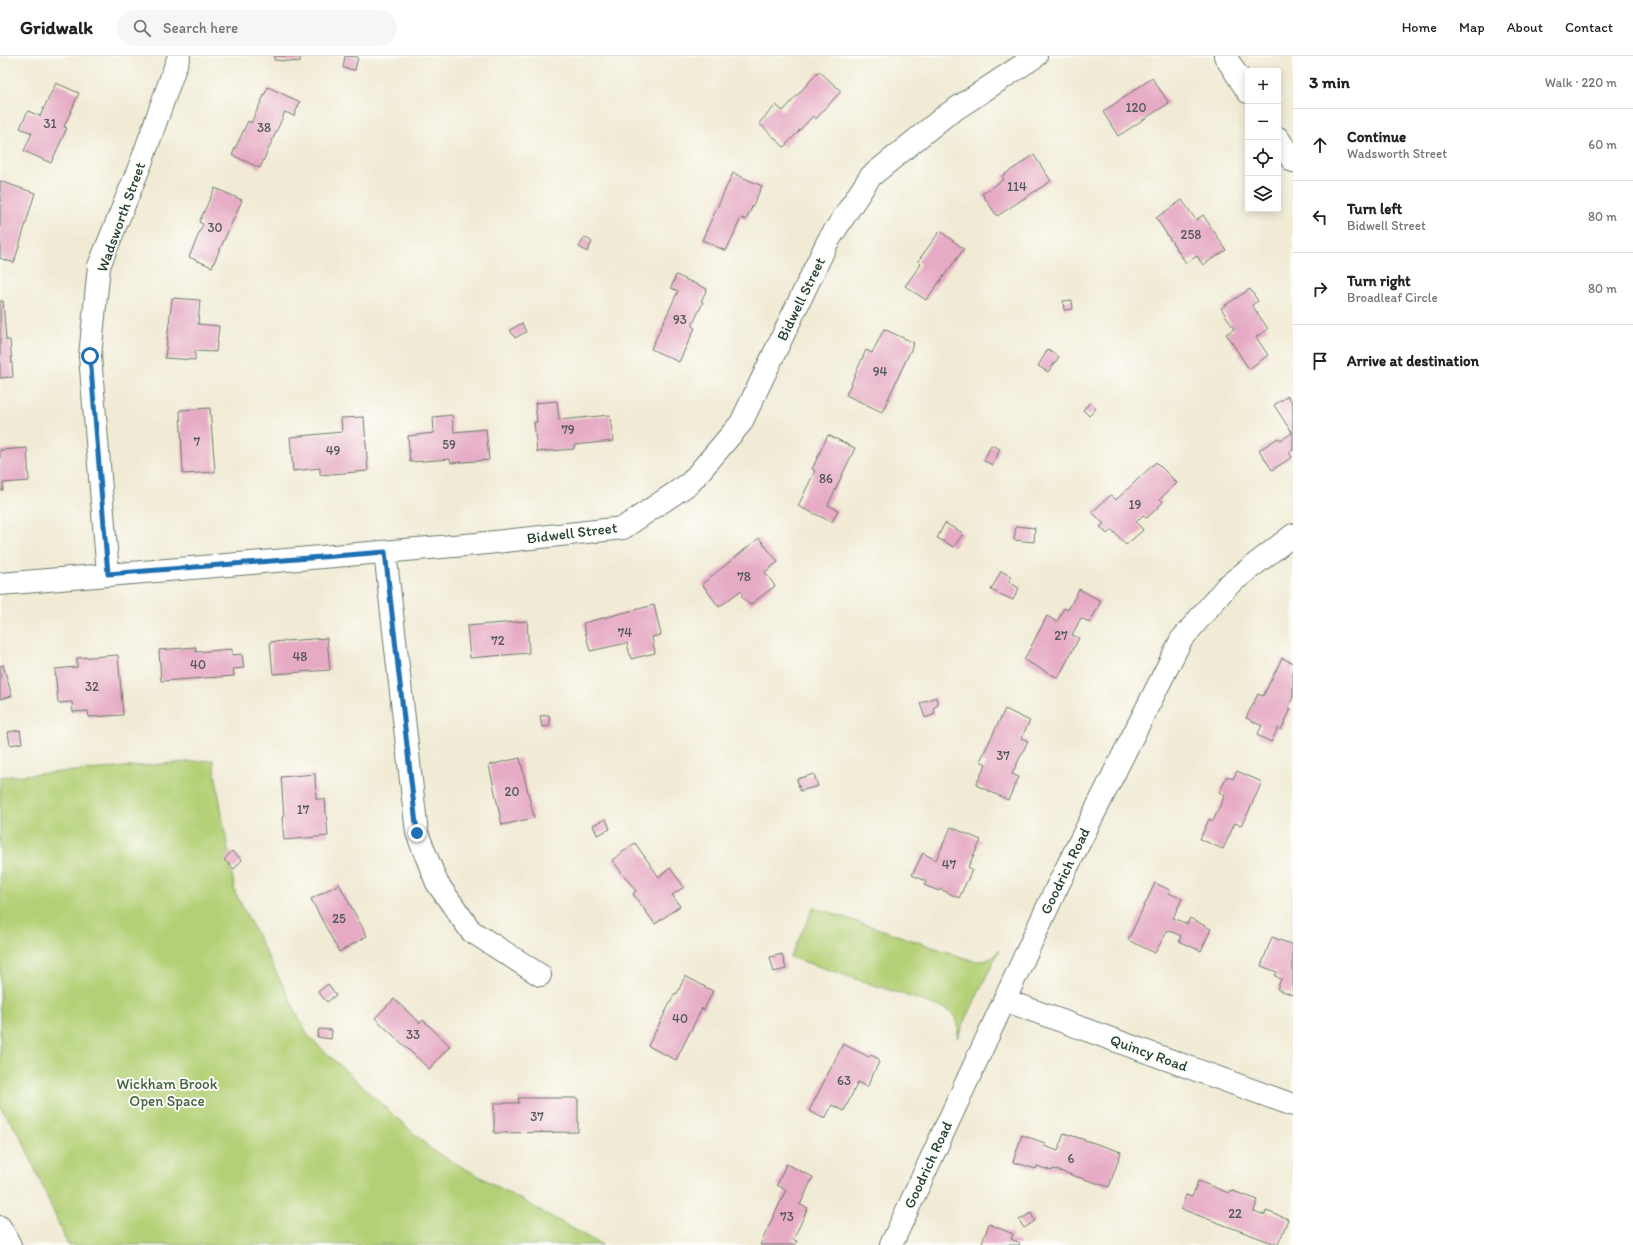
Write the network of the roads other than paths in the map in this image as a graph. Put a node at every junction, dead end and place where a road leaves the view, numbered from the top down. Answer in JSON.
{"nodes":[{"id":1,"x":178,"y":56,"type":"edge"},
{"id":2,"x":1036,"y":56,"type":"edge"},
{"id":3,"x":1225,"y":56,"type":"edge"},
{"id":4,"x":1245,"y":87,"type":"edge"},
{"id":5,"x":1279,"y":140,"type":"edge"},
{"id":6,"x":1293,"y":161,"type":"edge"},
{"id":7,"x":1293,"y":535,"type":"edge"},
{"id":8,"x":385,"y":552,"type":"junction"},
{"id":9,"x":108,"y":574,"type":"junction"},
{"id":10,"x":0,"y":584,"type":"edge"},
{"id":11,"x":540,"y":975,"type":"dead end"},
{"id":12,"x":1004,"y":1000,"type":"junction"},
{"id":13,"x":1293,"y":1105,"type":"edge"},
{"id":14,"x":0,"y":1227,"type":"edge"},
{"id":15,"x":10,"y":1245,"type":"edge"},
{"id":16,"x":891,"y":1245,"type":"edge"}],
"edges":[{"from":1,"to":9,"type":"street","name":"Wadsworth Street"},
{"from":2,"to":8,"type":"street","name":"Bidwell Street"},
{"from":3,"to":4,"type":"street"},
{"from":5,"to":6,"type":"street"},
{"from":7,"to":12,"type":"street","name":"Goodrich Road"},
{"from":8,"to":9,"type":"street","name":"Bidwell Street"},
{"from":8,"to":11,"type":"street"},
{"from":9,"to":10,"type":"street","name":"Bidwell Street"},
{"from":12,"to":13,"type":"street","name":"Quincy Road"},
{"from":12,"to":16,"type":"street","name":"Goodrich Road"},
{"from":14,"to":15,"type":"street"}]}
